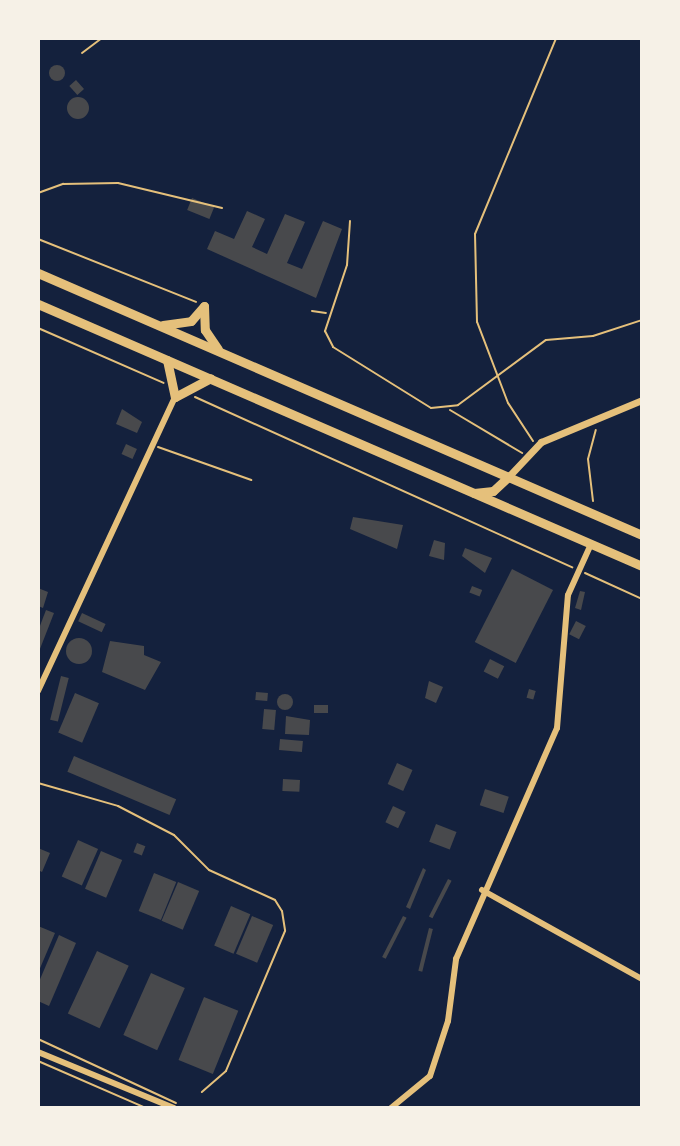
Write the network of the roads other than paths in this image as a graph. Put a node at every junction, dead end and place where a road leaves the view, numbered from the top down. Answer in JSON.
{"nodes":[{"id":1,"x":38,"y":273,"type":"edge"},
{"id":2,"x":38,"y":304,"type":"edge"},
{"id":3,"x":160,"y":326,"type":"junction"},
{"id":4,"x":220,"y":352,"type":"junction"},
{"id":5,"x":167,"y":360,"type":"junction"},
{"id":6,"x":210,"y":378,"type":"junction"},
{"id":7,"x":177,"y":392,"type":"junction"},
{"id":8,"x":642,"y":400,"type":"edge"},
{"id":9,"x":508,"y":477,"type":"junction"},
{"id":10,"x":472,"y":493,"type":"junction"},
{"id":11,"x":642,"y":535,"type":"edge"},
{"id":12,"x":591,"y":544,"type":"junction"},
{"id":13,"x":642,"y":566,"type":"edge"},
{"id":14,"x":38,"y":691,"type":"edge"},
{"id":15,"x":482,"y":890,"type":"junction"},
{"id":16,"x":642,"y":979,"type":"edge"},
{"id":17,"x":38,"y":1052,"type":"edge"},
{"id":18,"x":174,"y":1108,"type":"edge"},
{"id":19,"x":391,"y":1108,"type":"edge"}],
"edges":[{"from":1,"to":3,"type":"highway"},
{"from":2,"to":5,"type":"highway"},
{"from":3,"to":4,"type":"highway"},
{"from":3,"to":4,"type":"highway"},
{"from":4,"to":9,"type":"highway"},
{"from":5,"to":6,"type":"highway"},
{"from":5,"to":7,"type":"highway"},
{"from":6,"to":7,"type":"highway"},
{"from":6,"to":10,"type":"highway"},
{"from":7,"to":14,"type":"street"},
{"from":8,"to":9,"type":"street"},
{"from":9,"to":10,"type":"highway"},
{"from":9,"to":11,"type":"highway"},
{"from":10,"to":12,"type":"highway"},
{"from":12,"to":13,"type":"highway"},
{"from":12,"to":15,"type":"street"},
{"from":15,"to":16,"type":"street"},
{"from":15,"to":19,"type":"street"},
{"from":17,"to":18,"type":"street"}]}
